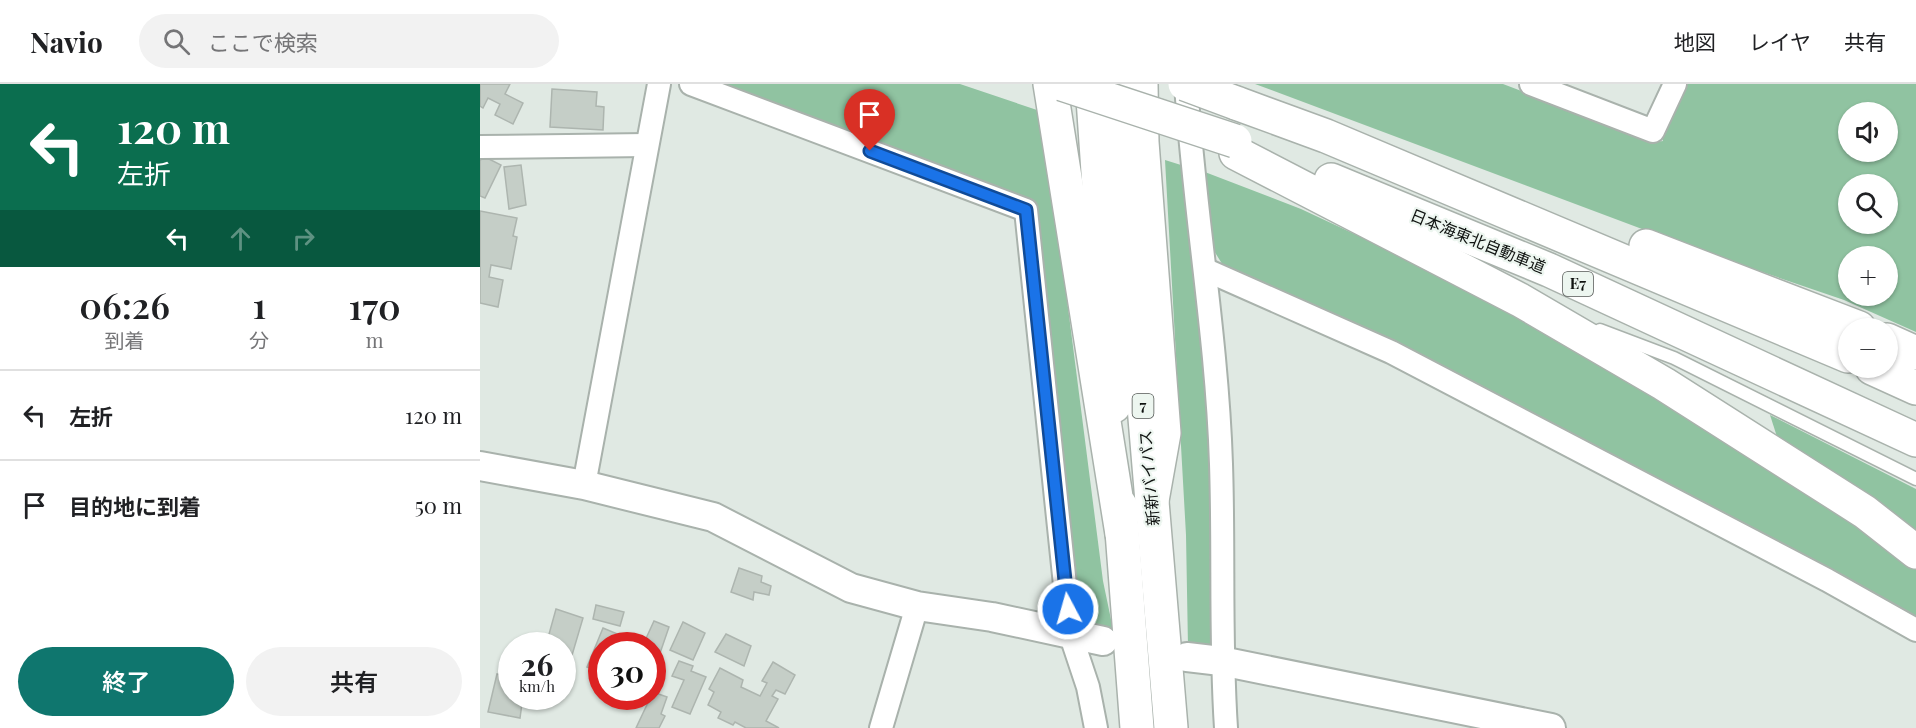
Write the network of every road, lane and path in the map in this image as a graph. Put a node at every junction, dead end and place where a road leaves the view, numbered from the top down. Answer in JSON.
{"nodes":[{"id":1,"x":659,"y":84,"type":"edge"},
{"id":2,"x":691,"y":84,"type":"edge"},
{"id":3,"x":1050,"y":84,"type":"edge"},
{"id":4,"x":1062,"y":84,"type":"edge"},
{"id":5,"x":1092,"y":84,"type":"edge"},
{"id":6,"x":1117,"y":84,"type":"edge"},
{"id":7,"x":1141,"y":84,"type":"edge"},
{"id":8,"x":1186,"y":84,"type":"edge"},
{"id":9,"x":1531,"y":84,"type":"edge"},
{"id":10,"x":1675,"y":84,"type":"edge"},
{"id":11,"x":1326,"y":136,"type":"junction"},
{"id":12,"x":647,"y":145,"type":"junction"},
{"id":13,"x":480,"y":147,"type":"edge"},
{"id":14,"x":1235,"y":147,"type":"junction"},
{"id":15,"x":1206,"y":270,"type":"junction"},
{"id":16,"x":1520,"y":300,"type":"junction"},
{"id":17,"x":1838,"y":320,"type":"edge"},
{"id":18,"x":1898,"y":345,"type":"edge"},
{"id":19,"x":1838,"y":352,"type":"edge"},
{"id":20,"x":1916,"y":353,"type":"edge"},
{"id":21,"x":1894,"y":378,"type":"edge"},
{"id":22,"x":1916,"y":388,"type":"edge"},
{"id":23,"x":1916,"y":440,"type":"edge"},
{"id":24,"x":480,"y":466,"type":"edge"},
{"id":25,"x":1916,"y":479,"type":"edge"},
{"id":26,"x":584,"y":485,"type":"junction"},
{"id":27,"x":1152,"y":506,"type":"junction"},
{"id":28,"x":1122,"y":534,"type":"junction"},
{"id":29,"x":1916,"y":552,"type":"edge"},
{"id":30,"x":916,"y":606,"type":"junction"},
{"id":31,"x":1916,"y":630,"type":"edge"},
{"id":32,"x":1070,"y":633,"type":"junction"},
{"id":33,"x":1103,"y":640,"type":"dead end"},
{"id":34,"x":1186,"y":657,"type":"dead end"},
{"id":35,"x":1221,"y":661,"type":"junction"},
{"id":36,"x":881,"y":728,"type":"edge"},
{"id":37,"x":1096,"y":728,"type":"edge"},
{"id":38,"x":1137,"y":728,"type":"edge"},
{"id":39,"x":1171,"y":728,"type":"edge"},
{"id":40,"x":1226,"y":728,"type":"edge"},
{"id":41,"x":1551,"y":728,"type":"edge"}],
"edges":[{"from":1,"to":12,"type":"street"},
{"from":2,"to":32,"type":"street"},
{"from":3,"to":28,"type":"highway"},
{"from":4,"to":14,"type":"highway","name":"日本海東北自動車道","number":"E7","bridge":true},
{"from":5,"to":28,"type":"highway","name":"新新バイパス","number":"7"},
{"from":6,"to":27,"type":"highway","name":"新新バイパス","number":"7"},
{"from":7,"to":27,"type":"highway"},
{"from":8,"to":11,"type":"highway","number":"E7","bridge":true},
{"from":8,"to":15,"type":"street"},
{"from":9,"to":10,"type":"street"},
{"from":11,"to":17,"type":"highway"},
{"from":11,"to":19,"type":"highway","number":"E7"},
{"from":12,"to":13,"type":"street"},
{"from":12,"to":26,"type":"street"},
{"from":14,"to":16,"type":"highway"},
{"from":14,"to":23,"type":"highway","name":"日本海東北自動車道","number":"E7"},
{"from":15,"to":31,"type":"street"},
{"from":15,"to":35,"type":"street"},
{"from":16,"to":25,"type":"lane"},
{"from":16,"to":29,"type":"highway"},
{"from":18,"to":20,"type":"highway"},
{"from":21,"to":22,"type":"highway"},
{"from":24,"to":26,"type":"street"},
{"from":26,"to":30,"type":"street"},
{"from":27,"to":39,"type":"highway","name":"新新バイパス","number":"7"},
{"from":28,"to":38,"type":"highway","name":"新新バイパス","number":"7"},
{"from":30,"to":32,"type":"street"},
{"from":30,"to":36,"type":"street"},
{"from":32,"to":33,"type":"street"},
{"from":32,"to":37,"type":"street"},
{"from":34,"to":35,"type":"street"},
{"from":35,"to":40,"type":"street"},
{"from":35,"to":41,"type":"street"}]}
